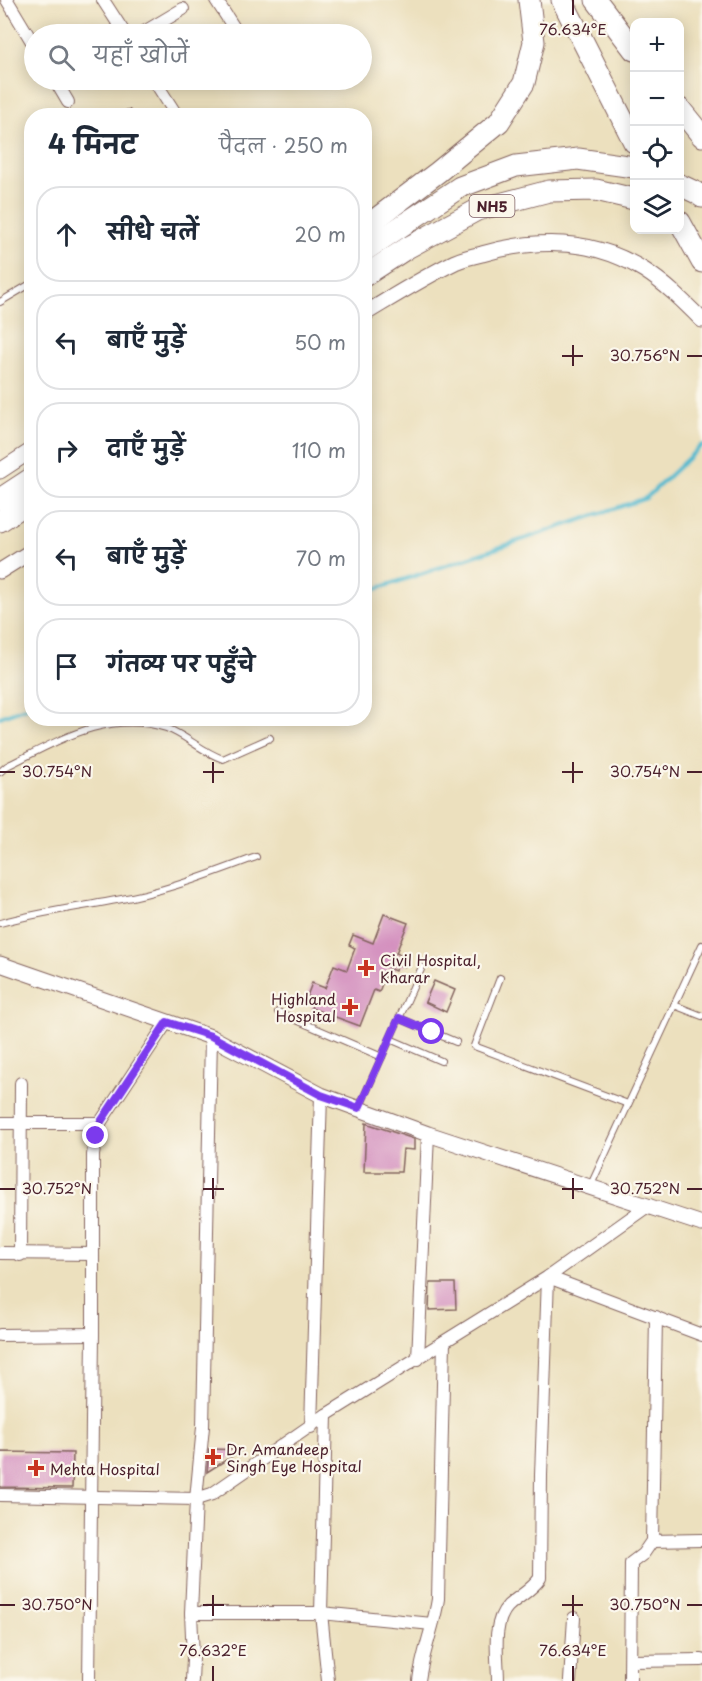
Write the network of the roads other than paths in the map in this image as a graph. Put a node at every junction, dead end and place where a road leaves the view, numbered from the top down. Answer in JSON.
{"nodes":[{"id":1,"x":7,"y":0,"type":"edge"},
{"id":2,"x":103,"y":0,"type":"edge"},
{"id":3,"x":216,"y":0,"type":"edge"},
{"id":4,"x":529,"y":0,"type":"edge"},
{"id":5,"x":562,"y":0,"type":"edge"},
{"id":6,"x":596,"y":0,"type":"edge"},
{"id":7,"x":183,"y":9,"type":"dead end"},
{"id":8,"x":119,"y":24,"type":"edge"},
{"id":9,"x":158,"y":24,"type":"edge"},
{"id":10,"x":232,"y":24,"type":"edge"},
{"id":11,"x":24,"y":28,"type":"edge"},
{"id":12,"x":630,"y":45,"type":"edge"},
{"id":13,"x":61,"y":90,"type":"edge"},
{"id":14,"x":160,"y":90,"type":"edge"},
{"id":15,"x":68,"y":102,"type":"dead end"},
{"id":16,"x":172,"y":108,"type":"edge"},
{"id":17,"x":684,"y":114,"type":"edge"},
{"id":18,"x":630,"y":133,"type":"edge"},
{"id":19,"x":702,"y":136,"type":"edge"},
{"id":20,"x":630,"y":166,"type":"edge"},
{"id":21,"x":684,"y":188,"type":"edge"},
{"id":22,"x":702,"y":197,"type":"edge"},
{"id":23,"x":630,"y":198,"type":"edge"},
{"id":24,"x":372,"y":222,"type":"edge"},
{"id":25,"x":684,"y":223,"type":"edge"},
{"id":26,"x":684,"y":228,"type":"edge"},
{"id":27,"x":702,"y":230,"type":"edge"},
{"id":28,"x":372,"y":246,"type":"edge"},
{"id":29,"x":702,"y":262,"type":"edge"},
{"id":30,"x":372,"y":271,"type":"edge"},
{"id":31,"x":24,"y":288,"type":"edge"},
{"id":32,"x":0,"y":302,"type":"edge"},
{"id":33,"x":372,"y":309,"type":"edge"},
{"id":34,"x":702,"y":320,"type":"edge"},
{"id":35,"x":24,"y":455,"type":"edge"},
{"id":36,"x":0,"y":471,"type":"edge"},
{"id":37,"x":24,"y":483,"type":"edge"},
{"id":38,"x":0,"y":499,"type":"edge"},
{"id":39,"x":24,"y":505,"type":"edge"},
{"id":40,"x":0,"y":521,"type":"edge"},
{"id":41,"x":24,"y":556,"type":"edge"},
{"id":42,"x":0,"y":571,"type":"edge"},
{"id":43,"x":102,"y":726,"type":"edge"},
{"id":44,"x":152,"y":726,"type":"edge"},
{"id":45,"x":270,"y":738,"type":"dead end"},
{"id":46,"x":0,"y":772,"type":"edge"},
{"id":47,"x":256,"y":857,"type":"dead end"},
{"id":48,"x":0,"y":923,"type":"edge"},
{"id":49,"x":702,"y":945,"type":"edge"},
{"id":50,"x":694,"y":962,"type":"junction"},
{"id":51,"x":0,"y":964,"type":"edge"},
{"id":52,"x":702,"y":966,"type":"edge"},
{"id":53,"x":422,"y":968,"type":"dead end"},
{"id":54,"x":500,"y":978,"type":"dead end"},
{"id":55,"x":674,"y":1005,"type":"junction"},
{"id":56,"x":278,"y":1012,"type":"dead end"},
{"id":57,"x":702,"y":1016,"type":"edge"},
{"id":58,"x":399,"y":1018,"type":"junction"},
{"id":59,"x":167,"y":1022,"type":"junction"},
{"id":60,"x":211,"y":1036,"type":"junction"},
{"id":61,"x":390,"y":1039,"type":"junction"},
{"id":62,"x":456,"y":1042,"type":"dead end"},
{"id":63,"x":382,"y":1057,"type":"junction"},
{"id":64,"x":441,"y":1061,"type":"dead end"},
{"id":65,"x":21,"y":1083,"type":"dead end"},
{"id":66,"x":321,"y":1095,"type":"junction"},
{"id":67,"x":628,"y":1104,"type":"junction"},
{"id":68,"x":359,"y":1108,"type":"junction"},
{"id":69,"x":0,"y":1123,"type":"edge"},
{"id":70,"x":22,"y":1123,"type":"junction"},
{"id":71,"x":100,"y":1123,"type":"junction"},
{"id":72,"x":428,"y":1134,"type":"junction"},
{"id":73,"x":589,"y":1187,"type":"junction"},
{"id":74,"x":649,"y":1205,"type":"junction"},
{"id":75,"x":702,"y":1224,"type":"edge"},
{"id":76,"x":0,"y":1253,"type":"edge"},
{"id":77,"x":93,"y":1254,"type":"junction"},
{"id":78,"x":20,"y":1255,"type":"junction"},
{"id":79,"x":548,"y":1277,"type":"junction"},
{"id":80,"x":656,"y":1317,"type":"junction"},
{"id":81,"x":93,"y":1334,"type":"junction"},
{"id":82,"x":0,"y":1335,"type":"edge"},
{"id":83,"x":702,"y":1335,"type":"edge"},
{"id":84,"x":444,"y":1342,"type":"junction"},
{"id":85,"x":418,"y":1359,"type":"junction"},
{"id":86,"x":327,"y":1415,"type":"junction"},
{"id":87,"x":311,"y":1427,"type":"junction"},
{"id":88,"x":0,"y":1495,"type":"edge"},
{"id":89,"x":92,"y":1496,"type":"junction"},
{"id":90,"x":196,"y":1499,"type":"junction"},
{"id":91,"x":702,"y":1540,"type":"edge"},
{"id":92,"x":652,"y":1541,"type":"junction"},
{"id":93,"x":191,"y":1613,"type":"junction"},
{"id":94,"x":321,"y":1613,"type":"junction"},
{"id":95,"x":574,"y":1618,"type":"dead end"},
{"id":96,"x":432,"y":1624,"type":"junction"},
{"id":97,"x":702,"y":1660,"type":"edge"},
{"id":98,"x":631,"y":1661,"type":"junction"},
{"id":99,"x":89,"y":1681,"type":"edge"},
{"id":100,"x":192,"y":1681,"type":"edge"},
{"id":101,"x":328,"y":1681,"type":"edge"},
{"id":102,"x":419,"y":1681,"type":"edge"},
{"id":103,"x":498,"y":1681,"type":"edge"},
{"id":104,"x":570,"y":1681,"type":"edge"},
{"id":105,"x":630,"y":1681,"type":"edge"}],
"edges":[{"from":1,"to":11,"type":"street"},
{"from":2,"to":8,"type":"street"},
{"from":3,"to":10,"type":"street"},
{"from":4,"to":24,"type":"highway"},
{"from":5,"to":18,"type":"highway"},
{"from":6,"to":12,"type":"highway"},
{"from":7,"to":9,"type":"street"},
{"from":13,"to":15,"type":"street"},
{"from":14,"to":16,"type":"street"},
{"from":17,"to":19,"type":"highway"},
{"from":20,"to":28,"type":"highway","number":"NH5"},
{"from":21,"to":22,"type":"highway"},
{"from":23,"to":30,"type":"highway","number":"NH5"},
{"from":25,"to":27,"type":"highway"},
{"from":26,"to":29,"type":"highway"},
{"from":31,"to":32,"type":"lane"},
{"from":33,"to":34,"type":"street"},
{"from":35,"to":36,"type":"street"},
{"from":37,"to":38,"type":"highway"},
{"from":39,"to":40,"type":"highway"},
{"from":41,"to":42,"type":"street"},
{"from":43,"to":46,"type":"lane"},
{"from":44,"to":45,"type":"lane"},
{"from":47,"to":48,"type":"lane"},
{"from":49,"to":50,"type":"lane"},
{"from":50,"to":52,"type":"lane"},
{"from":50,"to":55,"type":"lane"},
{"from":51,"to":59,"type":"street"},
{"from":53,"to":58,"type":"lane"},
{"from":54,"to":67,"type":"lane"},
{"from":55,"to":57,"type":"lane"},
{"from":55,"to":67,"type":"lane"},
{"from":56,"to":63,"type":"lane"},
{"from":58,"to":61,"type":"lane"},
{"from":58,"to":62,"type":"lane"},
{"from":59,"to":60,"type":"street"},
{"from":59,"to":71,"type":"street"},
{"from":60,"to":66,"type":"street"},
{"from":60,"to":90,"type":"street"},
{"from":61,"to":63,"type":"lane"},
{"from":61,"to":64,"type":"lane"},
{"from":63,"to":68,"type":"lane"},
{"from":65,"to":70,"type":"street"},
{"from":66,"to":68,"type":"street"},
{"from":66,"to":87,"type":"street"},
{"from":67,"to":73,"type":"lane"},
{"from":68,"to":72,"type":"street"},
{"from":69,"to":70,"type":"street"},
{"from":70,"to":71,"type":"street"},
{"from":70,"to":78,"type":"street"},
{"from":71,"to":77,"type":"street"},
{"from":72,"to":73,"type":"street"},
{"from":72,"to":85,"type":"street"},
{"from":73,"to":74,"type":"street"},
{"from":74,"to":75,"type":"street"},
{"from":74,"to":79,"type":"street"},
{"from":76,"to":78,"type":"street"},
{"from":77,"to":78,"type":"street"},
{"from":77,"to":81,"type":"street"},
{"from":79,"to":80,"type":"street"},
{"from":79,"to":84,"type":"street"},
{"from":79,"to":103,"type":"street"},
{"from":80,"to":83,"type":"street"},
{"from":80,"to":92,"type":"street"},
{"from":81,"to":82,"type":"street"},
{"from":81,"to":89,"type":"street"},
{"from":84,"to":85,"type":"street"},
{"from":84,"to":96,"type":"street"},
{"from":85,"to":86,"type":"street"},
{"from":86,"to":87,"type":"street"},
{"from":86,"to":94,"type":"street"},
{"from":87,"to":90,"type":"street"},
{"from":88,"to":89,"type":"street"},
{"from":89,"to":90,"type":"street"},
{"from":89,"to":99,"type":"street"},
{"from":90,"to":93,"type":"street"},
{"from":91,"to":92,"type":"street"},
{"from":92,"to":98,"type":"street"},
{"from":93,"to":94,"type":"street"},
{"from":93,"to":100,"type":"street"},
{"from":94,"to":96,"type":"street"},
{"from":94,"to":101,"type":"street"},
{"from":95,"to":104,"type":"street"},
{"from":96,"to":102,"type":"street"},
{"from":97,"to":98,"type":"street"},
{"from":98,"to":105,"type":"street"}]}
